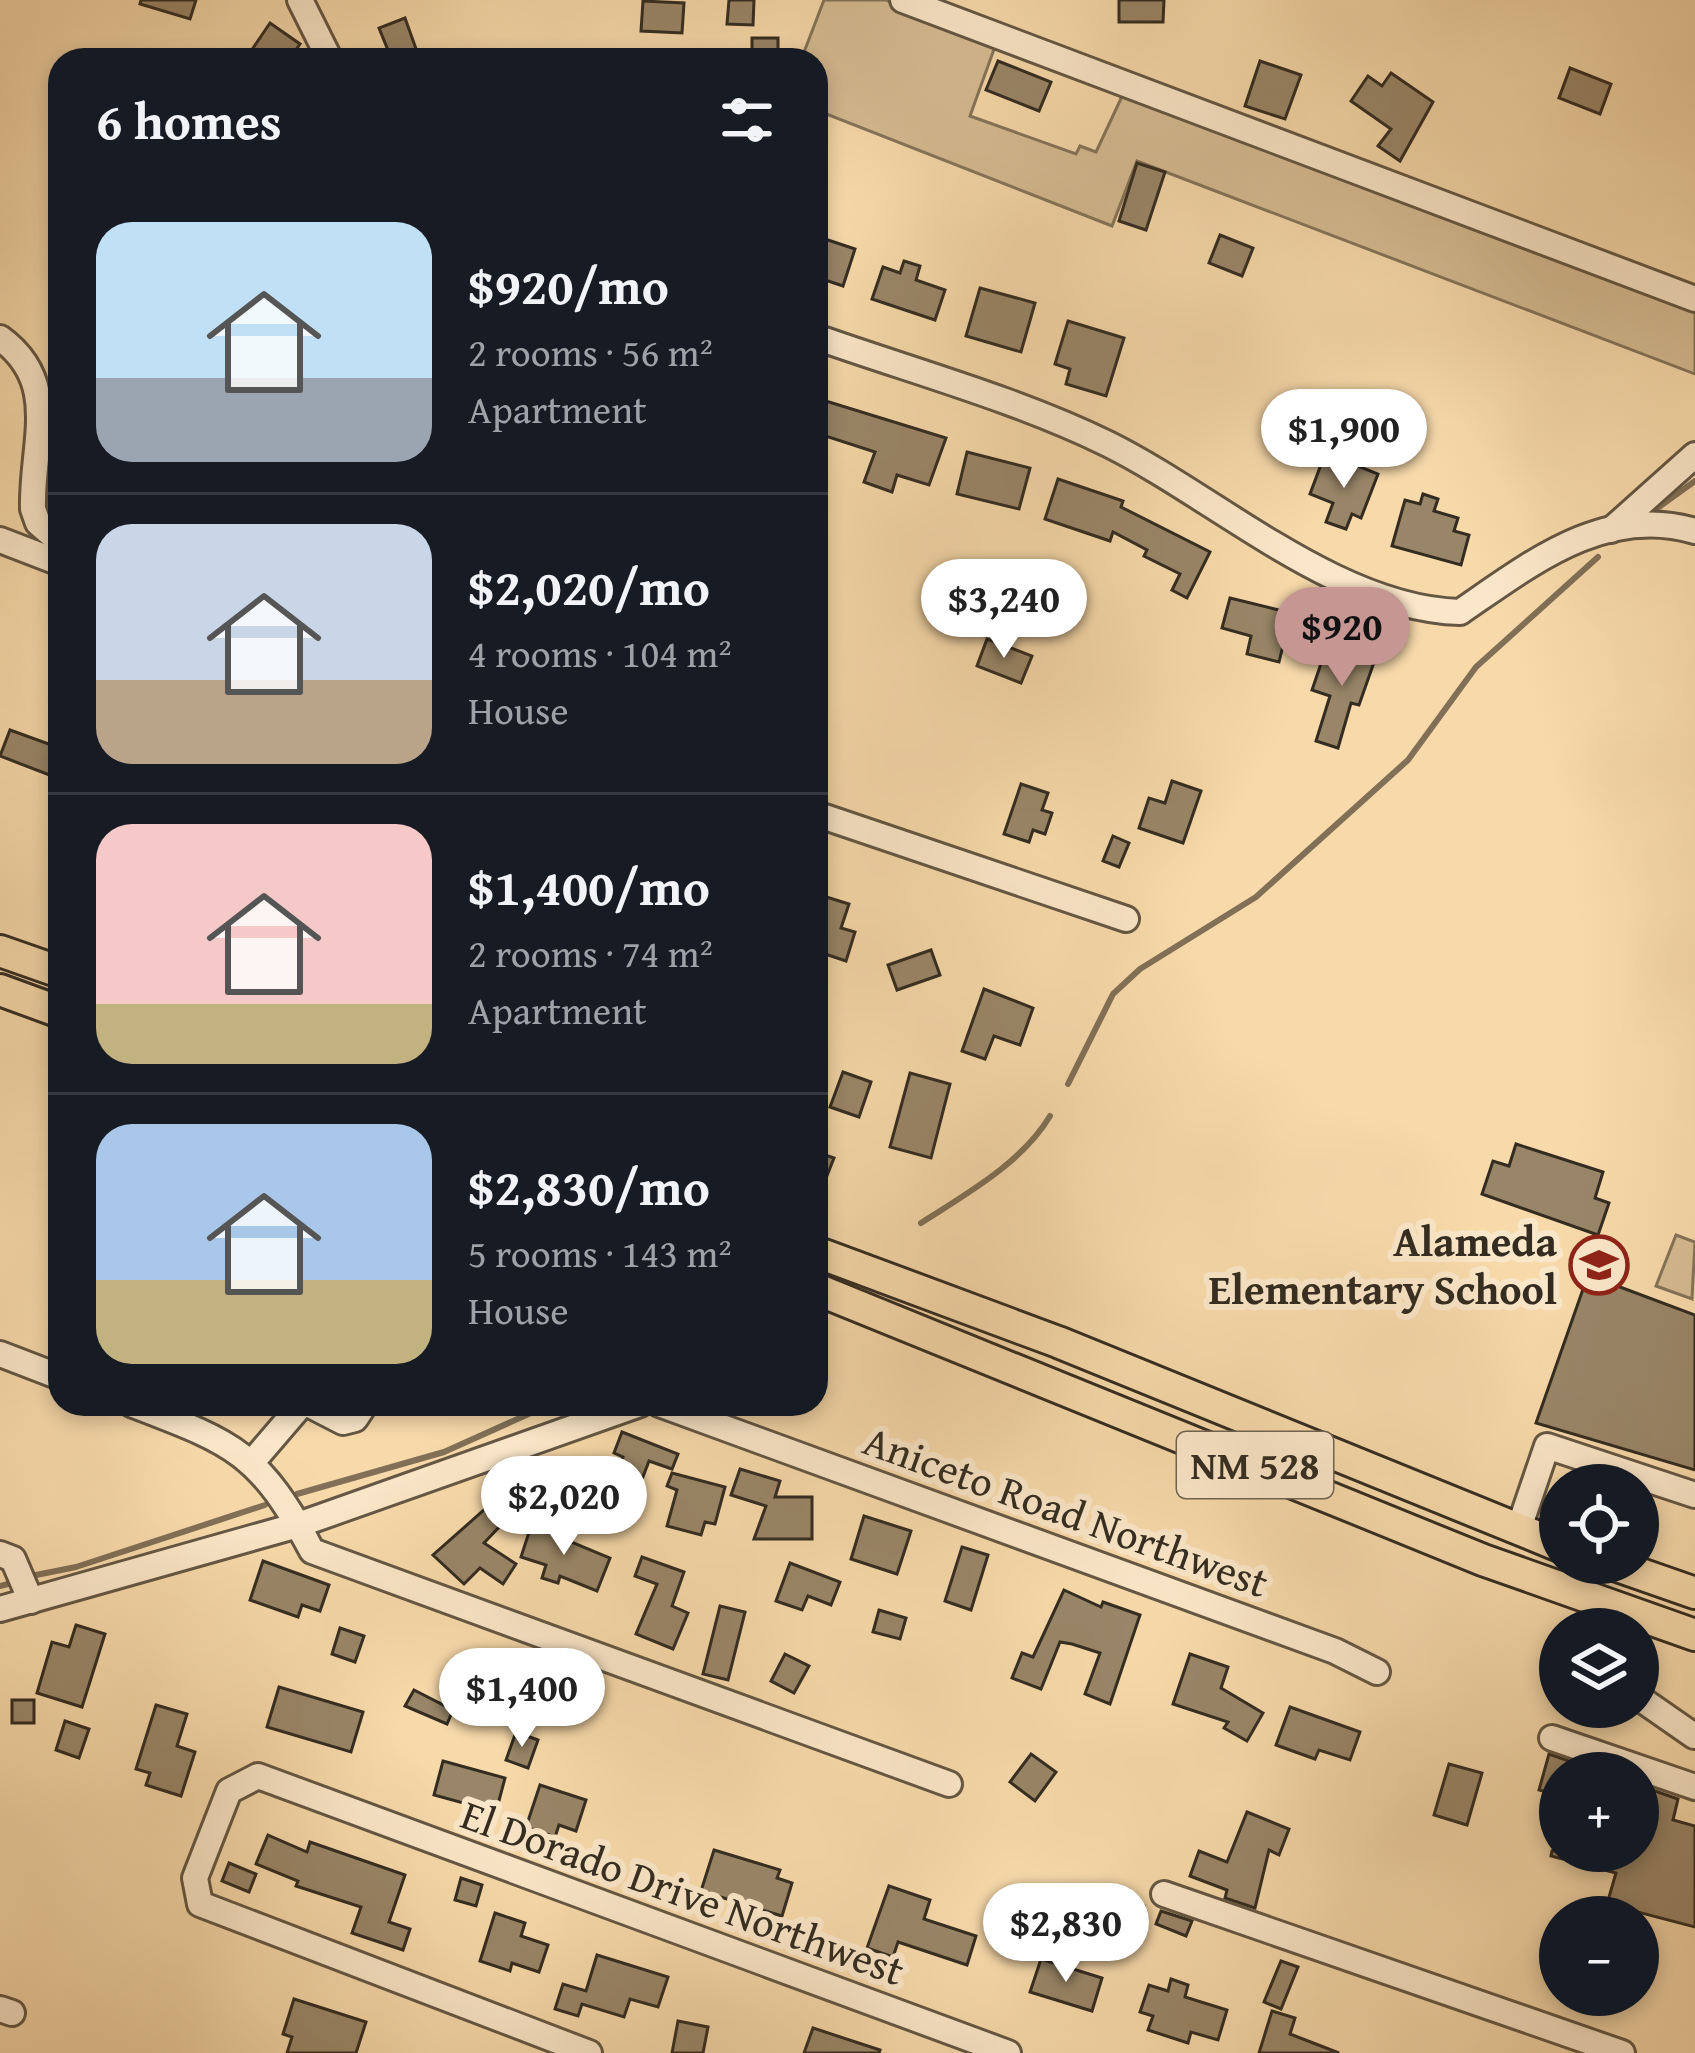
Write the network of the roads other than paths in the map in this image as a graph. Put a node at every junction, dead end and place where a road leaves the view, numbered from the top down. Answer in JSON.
{"nodes":[{"id":1,"x":300,"y":0,"type":"edge"},
{"id":2,"x":903,"y":0,"type":"edge"},
{"id":3,"x":324,"y":48,"type":"edge"},
{"id":4,"x":1695,"y":299,"type":"edge"},
{"id":5,"x":0,"y":338,"type":"edge"},
{"id":6,"x":828,"y":341,"type":"edge"},
{"id":7,"x":1695,"y":454,"type":"edge"},
{"id":8,"x":1611,"y":530,"type":"junction"},
{"id":9,"x":1695,"y":531,"type":"edge"},
{"id":10,"x":48,"y":532,"type":"edge"},
{"id":11,"x":0,"y":540,"type":"edge"},
{"id":12,"x":48,"y":558,"type":"edge"},
{"id":13,"x":828,"y":818,"type":"edge"},
{"id":14,"x":1126,"y":919,"type":"dead end"},
{"id":15,"x":0,"y":951,"type":"edge"},
{"id":16,"x":48,"y":968,"type":"edge"},
{"id":17,"x":0,"y":990,"type":"edge"},
{"id":18,"x":48,"y":1008,"type":"edge"},
{"id":19,"x":828,"y":1257,"type":"edge"},
{"id":20,"x":828,"y":1295,"type":"edge"},
{"id":21,"x":0,"y":1354,"type":"edge"},
{"id":22,"x":48,"y":1372,"type":"edge"},
{"id":23,"x":163,"y":1416,"type":"edge"},
{"id":24,"x":294,"y":1416,"type":"edge"},
{"id":25,"x":606,"y":1416,"type":"edge"},
{"id":26,"x":691,"y":1416,"type":"edge"},
{"id":27,"x":254,"y":1460,"type":"junction"},
{"id":28,"x":1695,"y":1495,"type":"edge"},
{"id":29,"x":298,"y":1525,"type":"junction"},
{"id":30,"x":1518,"y":1531,"type":"junction"},
{"id":31,"x":1539,"y":1538,"type":"edge"},
{"id":32,"x":0,"y":1554,"type":"edge"},
{"id":33,"x":1659,"y":1580,"type":"edge"},
{"id":34,"x":1695,"y":1593,"type":"edge"},
{"id":35,"x":31,"y":1601,"type":"junction"},
{"id":36,"x":1593,"y":1608,"type":"edge"},
{"id":37,"x":0,"y":1609,"type":"edge"},
{"id":38,"x":1659,"y":1628,"type":"edge"},
{"id":39,"x":1695,"y":1635,"type":"edge"},
{"id":40,"x":1377,"y":1672,"type":"dead end"},
{"id":41,"x":1659,"y":1712,"type":"edge"},
{"id":42,"x":1694,"y":1736,"type":"edge"},
{"id":43,"x":1552,"y":1738,"type":"dead end"},
{"id":44,"x":949,"y":1784,"type":"dead end"},
{"id":45,"x":1695,"y":1787,"type":"edge"},
{"id":46,"x":1164,"y":1894,"type":"dead end"},
{"id":47,"x":589,"y":2053,"type":"edge"},
{"id":48,"x":1008,"y":2053,"type":"edge"},
{"id":49,"x":1622,"y":2053,"type":"edge"}],
"edges":[{"from":1,"to":3,"type":"street"},
{"from":2,"to":4,"type":"street"},
{"from":5,"to":10,"type":"street"},
{"from":6,"to":8,"type":"street"},
{"from":7,"to":8,"type":"street"},
{"from":8,"to":9,"type":"street"},
{"from":11,"to":12,"type":"street"},
{"from":13,"to":14,"type":"street"},
{"from":15,"to":16,"type":"main road"},
{"from":17,"to":18,"type":"main road"},
{"from":19,"to":30,"type":"main road","number":"NM 528"},
{"from":20,"to":36,"type":"main road","number":"NM 528"},
{"from":21,"to":22,"type":"street"},
{"from":23,"to":27,"type":"street"},
{"from":24,"to":27,"type":"street"},
{"from":25,"to":29,"type":"street"},
{"from":26,"to":40,"type":"street","name":"Aniceto Road Northwest"},
{"from":27,"to":29,"type":"street"},
{"from":28,"to":30,"type":"street"},
{"from":29,"to":35,"type":"street"},
{"from":29,"to":44,"type":"street"},
{"from":30,"to":31,"type":"main road","number":"NM 528"},
{"from":32,"to":35,"type":"street"},
{"from":33,"to":34,"type":"main road"},
{"from":35,"to":37,"type":"street"},
{"from":38,"to":39,"type":"main road","number":"NM 528"},
{"from":41,"to":42,"type":"street"},
{"from":43,"to":45,"type":"street"},
{"from":46,"to":49,"type":"street"},
{"from":47,"to":48,"type":"street","name":"El Dorado Drive Northwest"}]}
